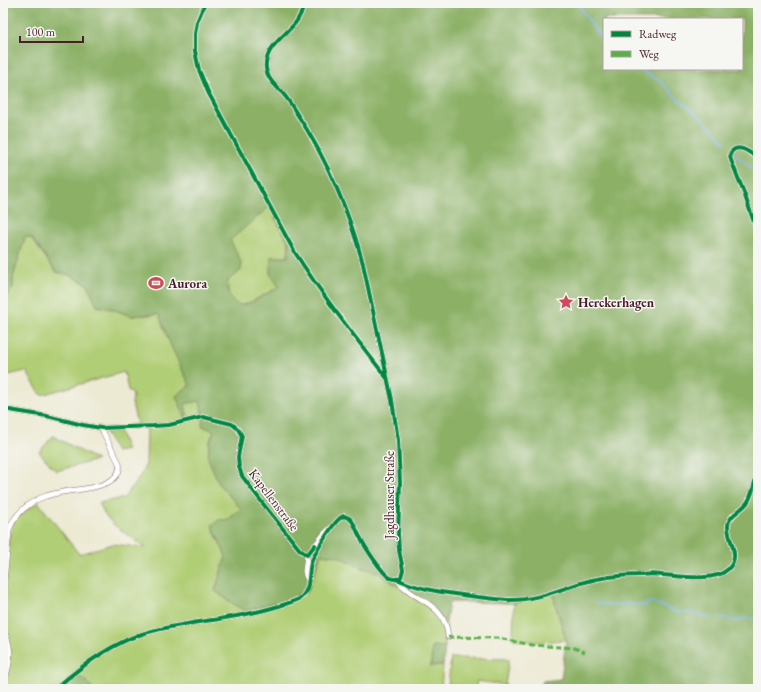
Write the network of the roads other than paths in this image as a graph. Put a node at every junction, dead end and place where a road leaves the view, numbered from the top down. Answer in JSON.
{"nodes":[{"id":1,"x":306,"y":3,"type":"edge"},
{"id":2,"x":758,"y":158,"type":"edge"},
{"id":3,"x":758,"y":234,"type":"edge"},
{"id":4,"x":3,"y":409,"type":"edge"},
{"id":5,"x":100,"y":428,"type":"junction"},
{"id":6,"x":758,"y":468,"type":"edge"},
{"id":7,"x":333,"y":527,"type":"junction"},
{"id":8,"x":307,"y":555,"type":"junction"},
{"id":9,"x":396,"y":579,"type":"junction"},
{"id":10,"x":308,"y":580,"type":"junction"},
{"id":11,"x":3,"y":591,"type":"edge"},
{"id":12,"x":3,"y":628,"type":"edge"},
{"id":13,"x":448,"y":637,"type":"dead end"},
{"id":14,"x":3,"y":683,"type":"edge"},
{"id":15,"x":55,"y":689,"type":"edge"}],
"edges":[{"from":1,"to":9,"type":"street","name":"Jagdhauser Straße"},
{"from":2,"to":3,"type":"street"},
{"from":4,"to":5,"type":"street","name":"Kapellenstraße"},
{"from":5,"to":8,"type":"street","name":"Kapellenstraße"},
{"from":5,"to":11,"type":"street"},
{"from":6,"to":9,"type":"street"},
{"from":7,"to":8,"type":"street"},
{"from":7,"to":9,"type":"street","name":"Jagdhauser Straße"},
{"from":7,"to":10,"type":"street","name":"Jagdhauser Straße"},
{"from":8,"to":10,"type":"street"},
{"from":9,"to":13,"type":"street"},
{"from":10,"to":15,"type":"street","name":"Jagdhauser Straße"},
{"from":12,"to":14,"type":"street"}]}
